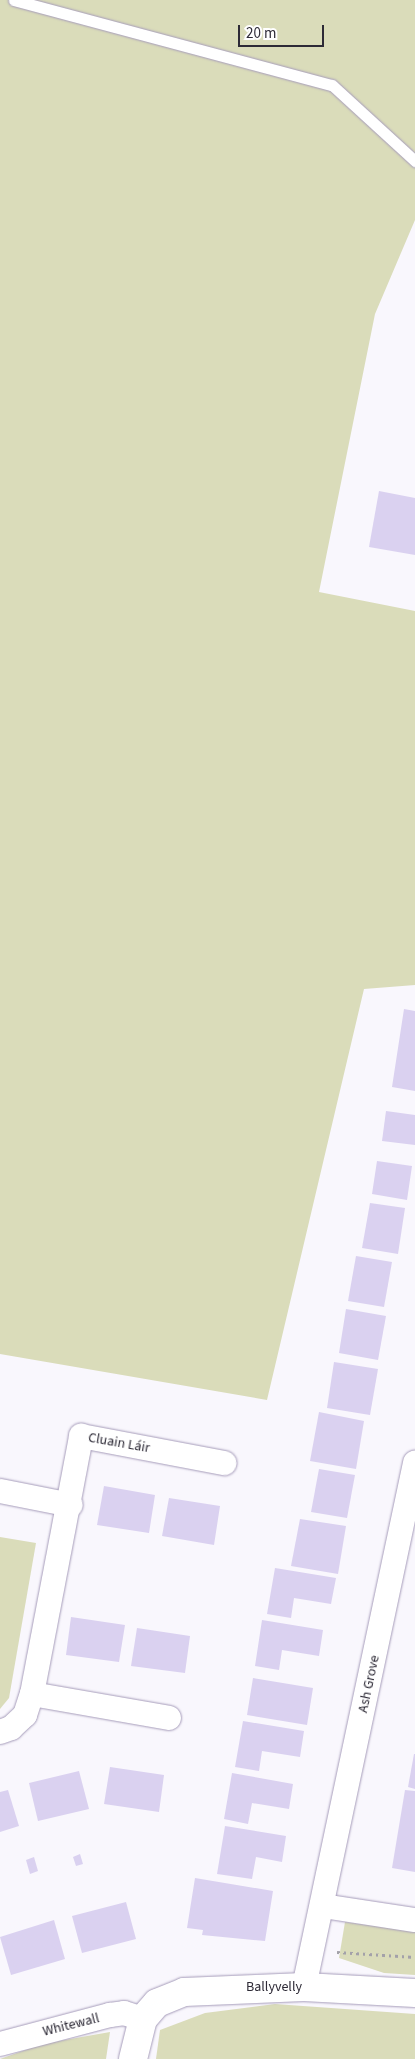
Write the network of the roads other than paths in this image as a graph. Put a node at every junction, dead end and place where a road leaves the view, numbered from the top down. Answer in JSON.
{"nodes":[{"id":1,"x":14,"y":0,"type":"edge"},
{"id":2,"x":415,"y":161,"type":"edge"},
{"id":3,"x":224,"y":1463,"type":"dead end"},
{"id":4,"x":415,"y":1463,"type":"edge"},
{"id":5,"x":0,"y":1492,"type":"edge"},
{"id":6,"x":71,"y":1504,"type":"junction"},
{"id":7,"x":32,"y":1694,"type":"junction"},
{"id":8,"x":169,"y":1718,"type":"dead end"},
{"id":9,"x":0,"y":1732,"type":"edge"},
{"id":10,"x":323,"y":1906,"type":"junction"},
{"id":11,"x":415,"y":1920,"type":"edge"},
{"id":12,"x":304,"y":1987,"type":"junction"},
{"id":13,"x":415,"y":1993,"type":"edge"},
{"id":14,"x":143,"y":2019,"type":"junction"},
{"id":15,"x":0,"y":2044,"type":"edge"},
{"id":16,"x":133,"y":2059,"type":"edge"}],
"edges":[{"from":1,"to":2,"type":"lane"},
{"from":3,"to":6,"type":"street","name":"Cluain Láir"},
{"from":4,"to":10,"type":"street","name":"Ash Grove"},
{"from":5,"to":6,"type":"street"},
{"from":6,"to":7,"type":"street","name":"Cluain Láir"},
{"from":7,"to":8,"type":"street"},
{"from":7,"to":9,"type":"street","name":"Cluain Láir"},
{"from":10,"to":11,"type":"street"},
{"from":10,"to":12,"type":"street","name":"Ash Grove"},
{"from":12,"to":13,"type":"street","name":"Ballyvelly"},
{"from":12,"to":14,"type":"street","name":"Ballyvelly"},
{"from":14,"to":15,"type":"street","name":"Whitewall"},
{"from":14,"to":16,"type":"street"}]}
